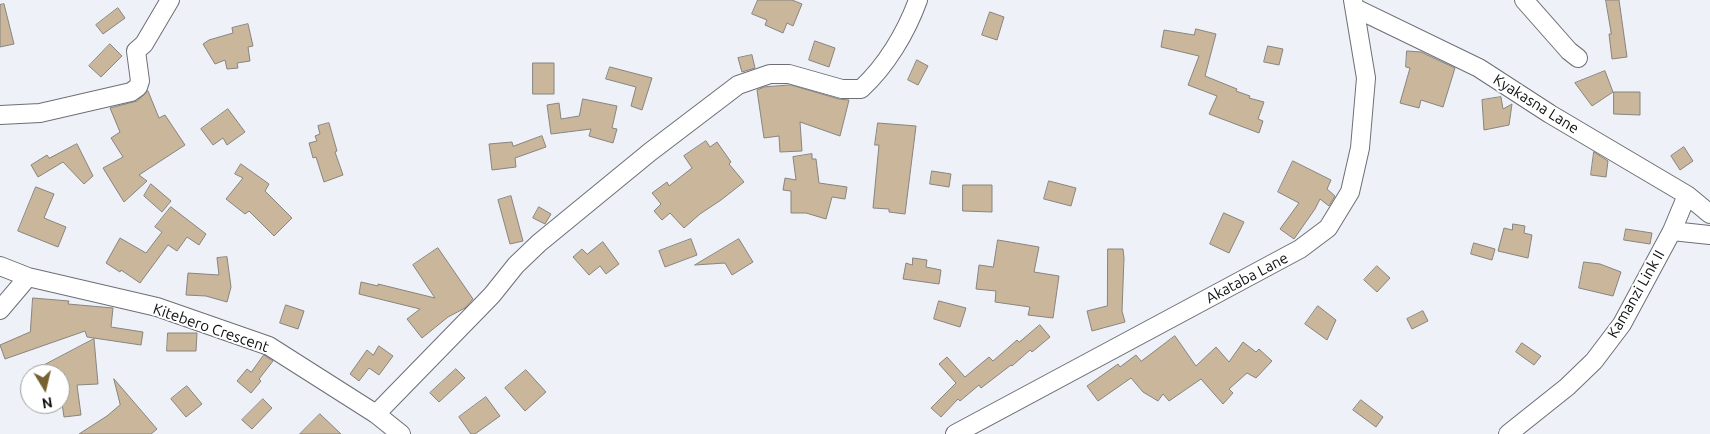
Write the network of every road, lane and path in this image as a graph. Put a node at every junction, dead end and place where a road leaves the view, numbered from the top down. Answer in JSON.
{"nodes":[{"id":1,"x":170,"y":0,"type":"edge"},
{"id":2,"x":918,"y":0,"type":"edge"},
{"id":3,"x":1524,"y":0,"type":"edge"},
{"id":4,"x":1354,"y":4,"type":"edge"},
{"id":5,"x":1578,"y":58,"type":"dead end"},
{"id":6,"x":0,"y":115,"type":"edge"},
{"id":7,"x":1687,"y":195,"type":"junction"},
{"id":8,"x":1710,"y":214,"type":"edge"},
{"id":9,"x":1672,"y":231,"type":"junction"},
{"id":10,"x":1710,"y":235,"type":"edge"},
{"id":11,"x":0,"y":266,"type":"edge"},
{"id":12,"x":28,"y":277,"type":"junction"},
{"id":13,"x":0,"y":310,"type":"edge"},
{"id":14,"x":376,"y":414,"type":"junction"},
{"id":15,"x":401,"y":434,"type":"edge"},
{"id":16,"x":955,"y":434,"type":"edge"},
{"id":17,"x":1508,"y":434,"type":"edge"}],
"edges":[{"from":1,"to":6,"type":"street"},
{"from":2,"to":14,"type":"street"},
{"from":3,"to":5,"type":"street"},
{"from":4,"to":7,"type":"street","name":"Kyakasna Lane"},
{"from":4,"to":16,"type":"street","name":"Akataba Lane"},
{"from":7,"to":8,"type":"street","name":"Kyakasna Lane"},
{"from":7,"to":9,"type":"street","name":"Kamanzi Link II"},
{"from":9,"to":10,"type":"street"},
{"from":9,"to":17,"type":"street","name":"Kamanzi Link II"},
{"from":11,"to":12,"type":"street","name":"Kitebero Crescent"},
{"from":12,"to":13,"type":"street"},
{"from":12,"to":14,"type":"street","name":"Kitebero Crescent"},
{"from":14,"to":15,"type":"street","name":"Kitebero Crescent"}]}
